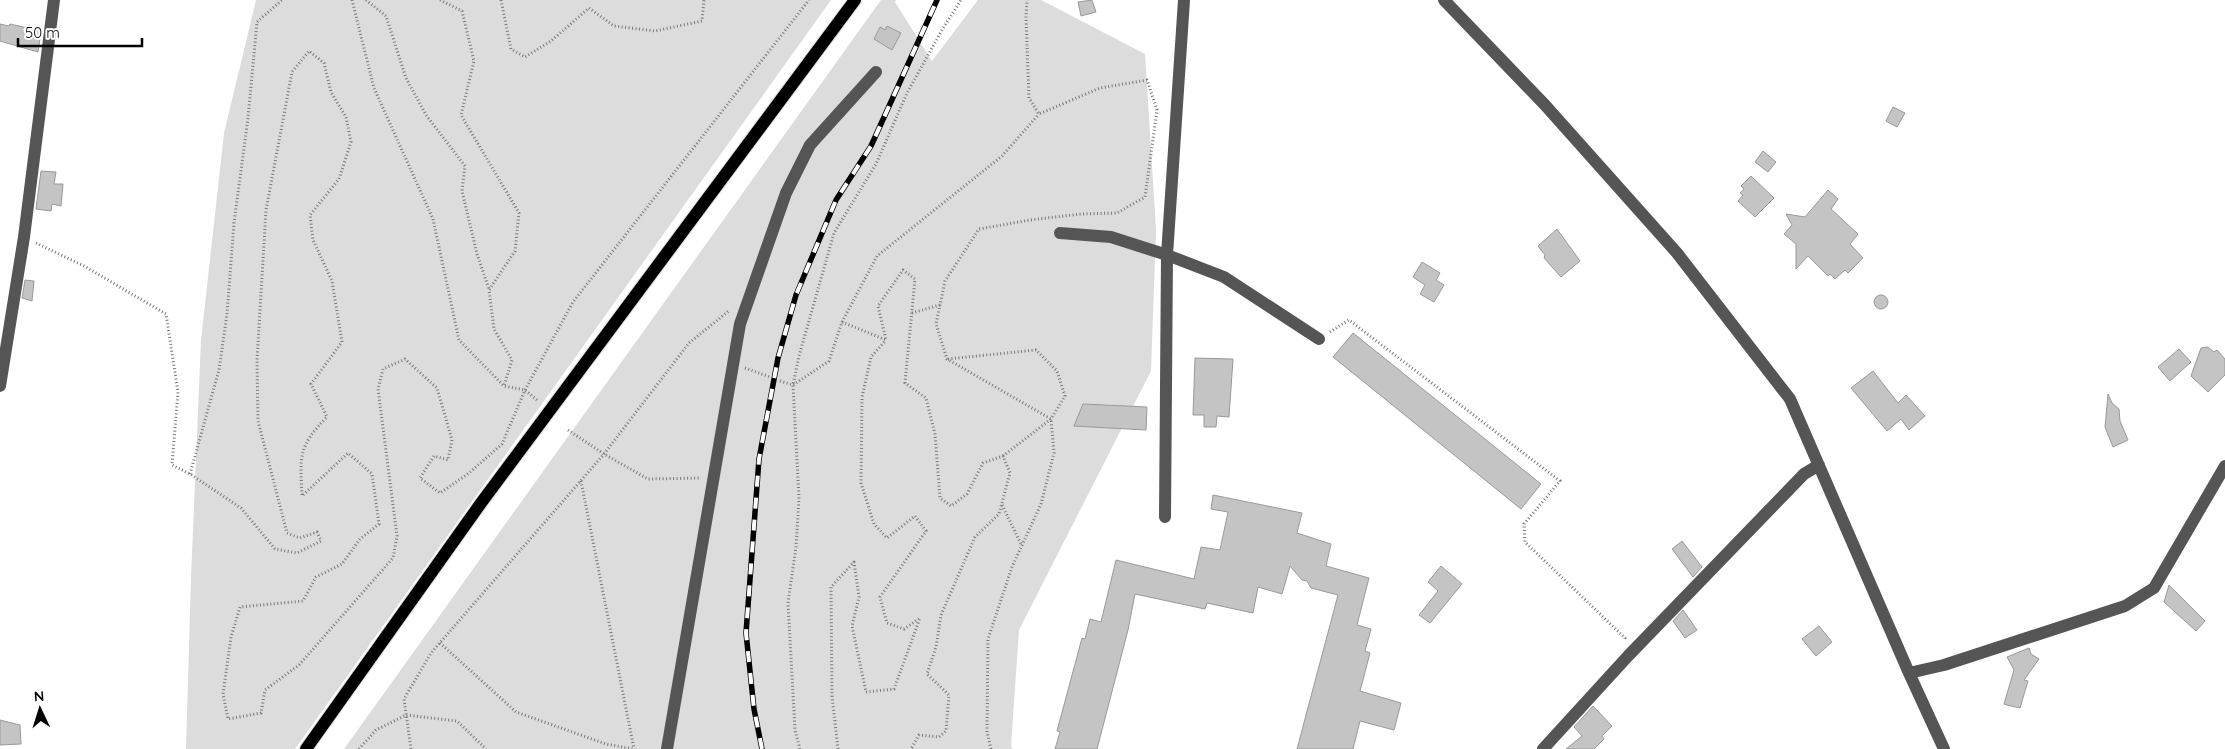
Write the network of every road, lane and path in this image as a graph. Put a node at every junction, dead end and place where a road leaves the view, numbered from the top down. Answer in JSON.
{"nodes":[{"id":1,"x":54,"y":0,"type":"edge"},
{"id":2,"x":282,"y":0,"type":"edge"},
{"id":3,"x":352,"y":0,"type":"edge"},
{"id":4,"x":366,"y":0,"type":"edge"},
{"id":5,"x":440,"y":0,"type":"edge"},
{"id":6,"x":501,"y":0,"type":"edge"},
{"id":7,"x":704,"y":0,"type":"edge"},
{"id":8,"x":810,"y":0,"type":"edge"},
{"id":9,"x":855,"y":0,"type":"edge"},
{"id":10,"x":961,"y":0,"type":"edge"},
{"id":11,"x":1028,"y":0,"type":"edge"},
{"id":12,"x":1184,"y":0,"type":"edge"},
{"id":13,"x":1444,"y":0,"type":"edge"},
{"id":14,"x":876,"y":72,"type":"dead end"},
{"id":15,"x":1039,"y":114,"type":"junction"},
{"id":16,"x":1060,"y":233,"type":"dead end"},
{"id":17,"x":24,"y":237,"type":"junction"},
{"id":18,"x":1166,"y":255,"type":"junction"},
{"id":19,"x":489,"y":290,"type":"junction"},
{"id":20,"x":750,"y":294,"type":"junction"},
{"id":21,"x":940,"y":305,"type":"junction"},
{"id":22,"x":912,"y":313,"type":"junction"},
{"id":23,"x":842,"y":322,"type":"junction"},
{"id":24,"x":1318,"y":339,"type":"joint"},
{"id":25,"x":886,"y":340,"type":"junction"},
{"id":26,"x":947,"y":359,"type":"junction"},
{"id":27,"x":733,"y":363,"type":"junction"},
{"id":28,"x":770,"y":377,"type":"dead end"},
{"id":29,"x":780,"y":381,"type":"dead end"},
{"id":30,"x":793,"y":385,"type":"junction"},
{"id":31,"x":0,"y":386,"type":"edge"},
{"id":32,"x":504,"y":386,"type":"junction"},
{"id":33,"x":526,"y":390,"type":"junction"},
{"id":34,"x":537,"y":400,"type":"dead end"},
{"id":35,"x":1051,"y":419,"type":"junction"},
{"id":36,"x":568,"y":430,"type":"dead end"},
{"id":37,"x":604,"y":454,"type":"junction"},
{"id":38,"x":1003,"y":456,"type":"junction"},
{"id":39,"x":1819,"y":465,"type":"junction"},
{"id":40,"x":2225,"y":466,"type":"edge"},
{"id":41,"x":190,"y":474,"type":"junction"},
{"id":42,"x":714,"y":478,"type":"junction"},
{"id":43,"x":582,"y":481,"type":"junction"},
{"id":44,"x":1002,"y":504,"type":"junction"},
{"id":45,"x":1166,"y":517,"type":"dead end"},
{"id":46,"x":1022,"y":545,"type":"junction"},
{"id":47,"x":440,"y":643,"type":"junction"},
{"id":48,"x":1628,"y":656,"type":"junction"},
{"id":49,"x":1910,"y":672,"type":"junction"},
{"id":50,"x":406,"y":715,"type":"junction"},
{"id":51,"x":306,"y":749,"type":"edge"},
{"id":52,"x":359,"y":749,"type":"edge"},
{"id":53,"x":411,"y":749,"type":"edge"},
{"id":54,"x":486,"y":749,"type":"edge"},
{"id":55,"x":634,"y":749,"type":"edge"},
{"id":56,"x":667,"y":749,"type":"edge"},
{"id":57,"x":800,"y":749,"type":"edge"},
{"id":58,"x":838,"y":749,"type":"edge"},
{"id":59,"x":911,"y":749,"type":"edge"},
{"id":60,"x":992,"y":749,"type":"edge"},
{"id":61,"x":1543,"y":749,"type":"edge"},
{"id":62,"x":1944,"y":749,"type":"edge"}],
"edges":[{"from":1,"to":17,"type":"street"},
{"from":2,"to":41,"type":"path"},
{"from":3,"to":32,"type":"path"},
{"from":4,"to":19,"type":"path"},
{"from":5,"to":19,"type":"path"},
{"from":6,"to":7,"type":"path"},
{"from":8,"to":33,"type":"path"},
{"from":9,"to":51,"type":"main road"},
{"from":10,"to":30,"type":"path"},
{"from":11,"to":15,"type":"path"},
{"from":12,"to":18,"type":"street"},
{"from":13,"to":39,"type":"street"},
{"from":14,"to":20,"type":"street"},
{"from":15,"to":21,"type":"path"},
{"from":15,"to":23,"type":"path"},
{"from":16,"to":18,"type":"street"},
{"from":17,"to":31,"type":"street"},
{"from":17,"to":41,"type":"path"},
{"from":18,"to":24,"type":"street"},
{"from":18,"to":45,"type":"street"},
{"from":19,"to":32,"type":"path"},
{"from":20,"to":27,"type":"street"},
{"from":20,"to":37,"type":"path"},
{"from":21,"to":22,"type":"path"},
{"from":21,"to":26,"type":"path"},
{"from":22,"to":25,"type":"path"},
{"from":22,"to":38,"type":"path"},
{"from":23,"to":25,"type":"path"},
{"from":23,"to":30,"type":"path"},
{"from":24,"to":48,"type":"path"},
{"from":25,"to":58,"type":"path"},
{"from":26,"to":35,"type":"path"},
{"from":26,"to":35,"type":"path"},
{"from":27,"to":28,"type":"path"},
{"from":27,"to":42,"type":"street"},
{"from":29,"to":30,"type":"path"},
{"from":30,"to":57,"type":"path"},
{"from":32,"to":33,"type":"path"},
{"from":33,"to":34,"type":"path"},
{"from":33,"to":41,"type":"path"},
{"from":35,"to":38,"type":"path"},
{"from":35,"to":46,"type":"path"},
{"from":36,"to":37,"type":"path"},
{"from":37,"to":42,"type":"path"},
{"from":37,"to":43,"type":"path"},
{"from":38,"to":44,"type":"path"},
{"from":39,"to":48,"type":"street"},
{"from":39,"to":49,"type":"street"},
{"from":40,"to":49,"type":"street"},
{"from":42,"to":56,"type":"street"},
{"from":43,"to":47,"type":"path"},
{"from":43,"to":55,"type":"path"},
{"from":44,"to":46,"type":"path"},
{"from":44,"to":59,"type":"path"},
{"from":46,"to":60,"type":"path"},
{"from":47,"to":50,"type":"path"},
{"from":47,"to":55,"type":"path"},
{"from":48,"to":61,"type":"street"},
{"from":49,"to":62,"type":"street"},
{"from":50,"to":52,"type":"path"},
{"from":50,"to":53,"type":"path"},
{"from":50,"to":54,"type":"path"}]}
